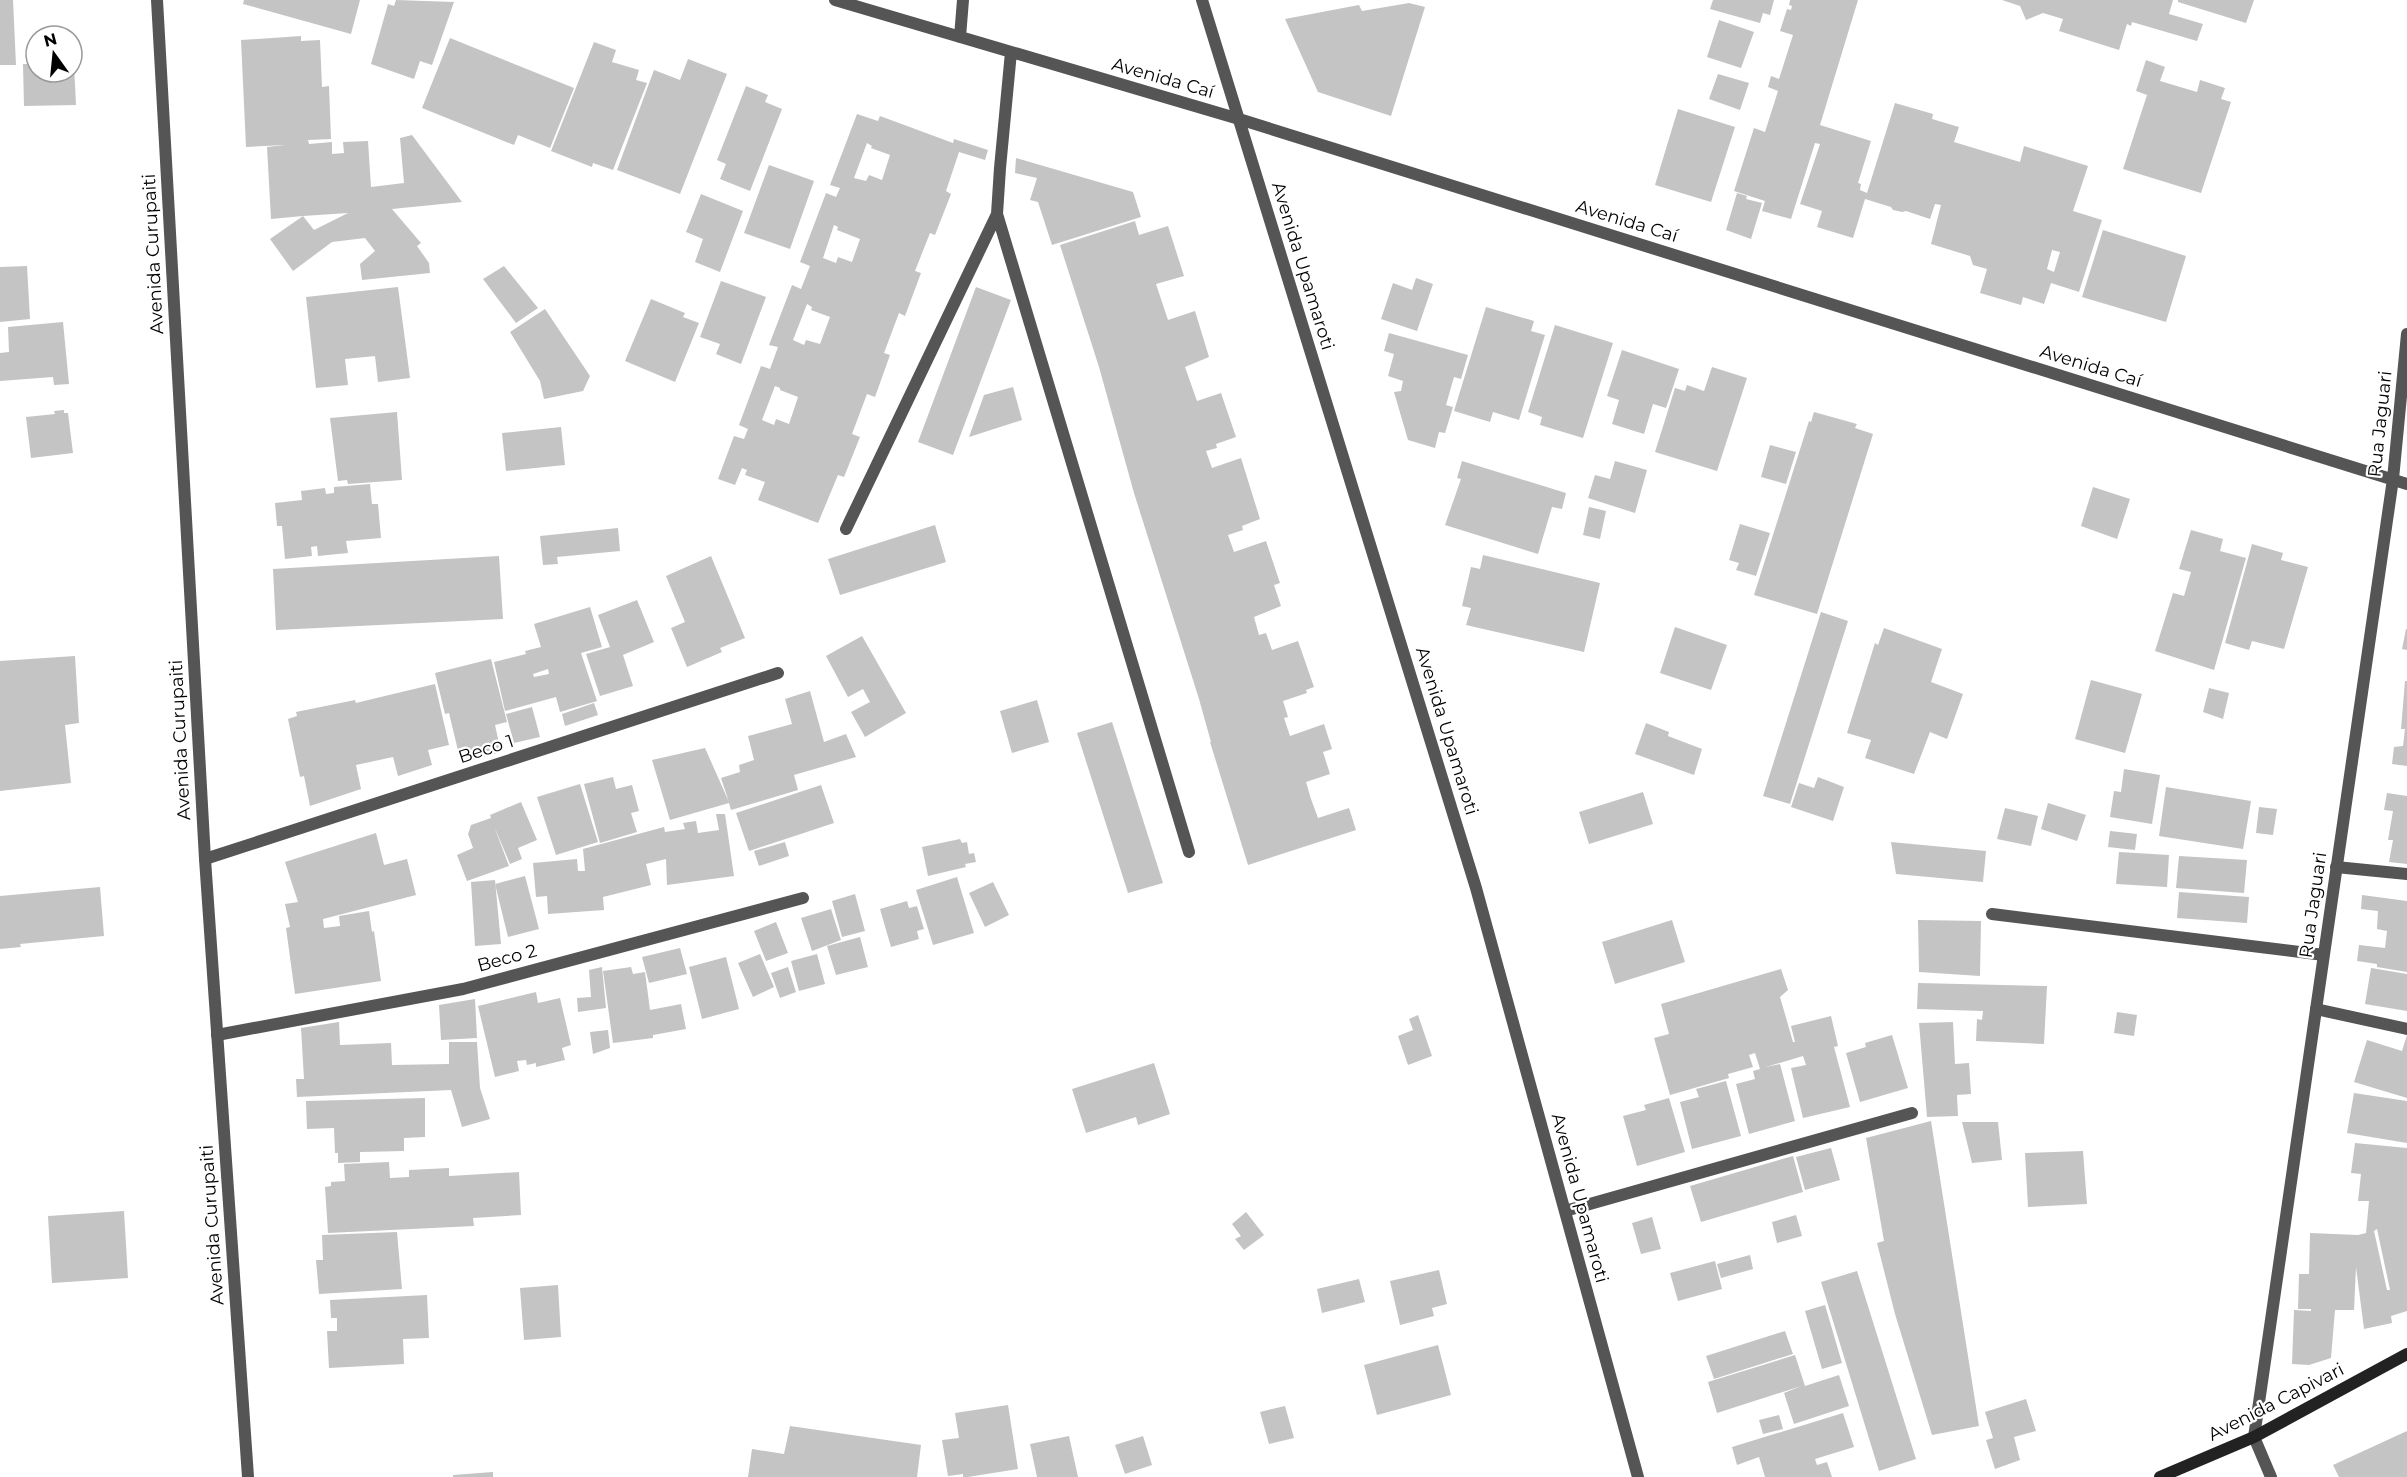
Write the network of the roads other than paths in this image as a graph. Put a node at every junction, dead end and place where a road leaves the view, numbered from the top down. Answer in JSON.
{"nodes":[{"id":1,"x":158,"y":0,"type":"edge"},
{"id":2,"x":835,"y":0,"type":"edge"},
{"id":3,"x":963,"y":0,"type":"edge"},
{"id":4,"x":1203,"y":0,"type":"edge"},
{"id":5,"x":960,"y":37,"type":"junction"},
{"id":6,"x":1011,"y":52,"type":"junction"},
{"id":7,"x":1239,"y":119,"type":"junction"},
{"id":8,"x":997,"y":214,"type":"junction"},
{"id":9,"x":2407,"y":334,"type":"edge"},
{"id":10,"x":2393,"y":479,"type":"junction"},
{"id":11,"x":2407,"y":484,"type":"edge"},
{"id":12,"x":846,"y":530,"type":"dead end"},
{"id":13,"x":778,"y":674,"type":"dead end"},
{"id":14,"x":1189,"y":852,"type":"dead end"},
{"id":15,"x":205,"y":859,"type":"junction"},
{"id":16,"x":2336,"y":867,"type":"junction"},
{"id":17,"x":2407,"y":874,"type":"edge"},
{"id":18,"x":803,"y":898,"type":"dead end"},
{"id":19,"x":1992,"y":914,"type":"dead end"},
{"id":20,"x":2324,"y":956,"type":"junction"},
{"id":21,"x":2316,"y":1009,"type":"junction"},
{"id":22,"x":2407,"y":1029,"type":"edge"},
{"id":23,"x":217,"y":1035,"type":"junction"},
{"id":24,"x":1912,"y":1113,"type":"dead end"},
{"id":25,"x":1565,"y":1211,"type":"junction"},
{"id":26,"x":2407,"y":1354,"type":"edge"},
{"id":27,"x":2254,"y":1437,"type":"junction"},
{"id":28,"x":248,"y":1477,"type":"edge"},
{"id":29,"x":1638,"y":1477,"type":"edge"},
{"id":30,"x":2160,"y":1477,"type":"edge"},
{"id":31,"x":2271,"y":1477,"type":"edge"}],
"edges":[{"from":1,"to":15,"type":"street","name":"Avenida Curupaiti"},
{"from":2,"to":5,"type":"street","name":"Avenida Caí"},
{"from":3,"to":5,"type":"street"},
{"from":4,"to":7,"type":"street","name":"Avenida Upamaroti"},
{"from":5,"to":6,"type":"street","name":"Avenida Caí"},
{"from":6,"to":7,"type":"street","name":"Avenida Caí"},
{"from":6,"to":8,"type":"street"},
{"from":7,"to":10,"type":"street","name":"Avenida Caí"},
{"from":7,"to":25,"type":"street","name":"Avenida Upamaroti"},
{"from":8,"to":12,"type":"street"},
{"from":8,"to":14,"type":"street"},
{"from":9,"to":10,"type":"street","name":"Rua Jaguari"},
{"from":10,"to":11,"type":"street","name":"Avenida Caí"},
{"from":10,"to":16,"type":"street","name":"Rua Jaguari"},
{"from":13,"to":15,"type":"street","name":"Beco 1"},
{"from":15,"to":23,"type":"street","name":"Avenida Curupaiti"},
{"from":16,"to":17,"type":"street"},
{"from":16,"to":20,"type":"street","name":"Rua Jaguari"},
{"from":18,"to":23,"type":"street","name":"Beco 2"},
{"from":19,"to":20,"type":"street"},
{"from":20,"to":21,"type":"street","name":"Rua Jaguari"},
{"from":21,"to":22,"type":"street"},
{"from":21,"to":27,"type":"street","name":"Rua Jaguari"},
{"from":23,"to":28,"type":"street","name":"Avenida Curupaiti"},
{"from":24,"to":25,"type":"street"},
{"from":25,"to":29,"type":"street","name":"Avenida Upamaroti"},
{"from":26,"to":27,"type":"street","name":"Avenida Capivari"},
{"from":27,"to":30,"type":"street","name":"Avenida Capivari"},
{"from":27,"to":31,"type":"street"}]}
